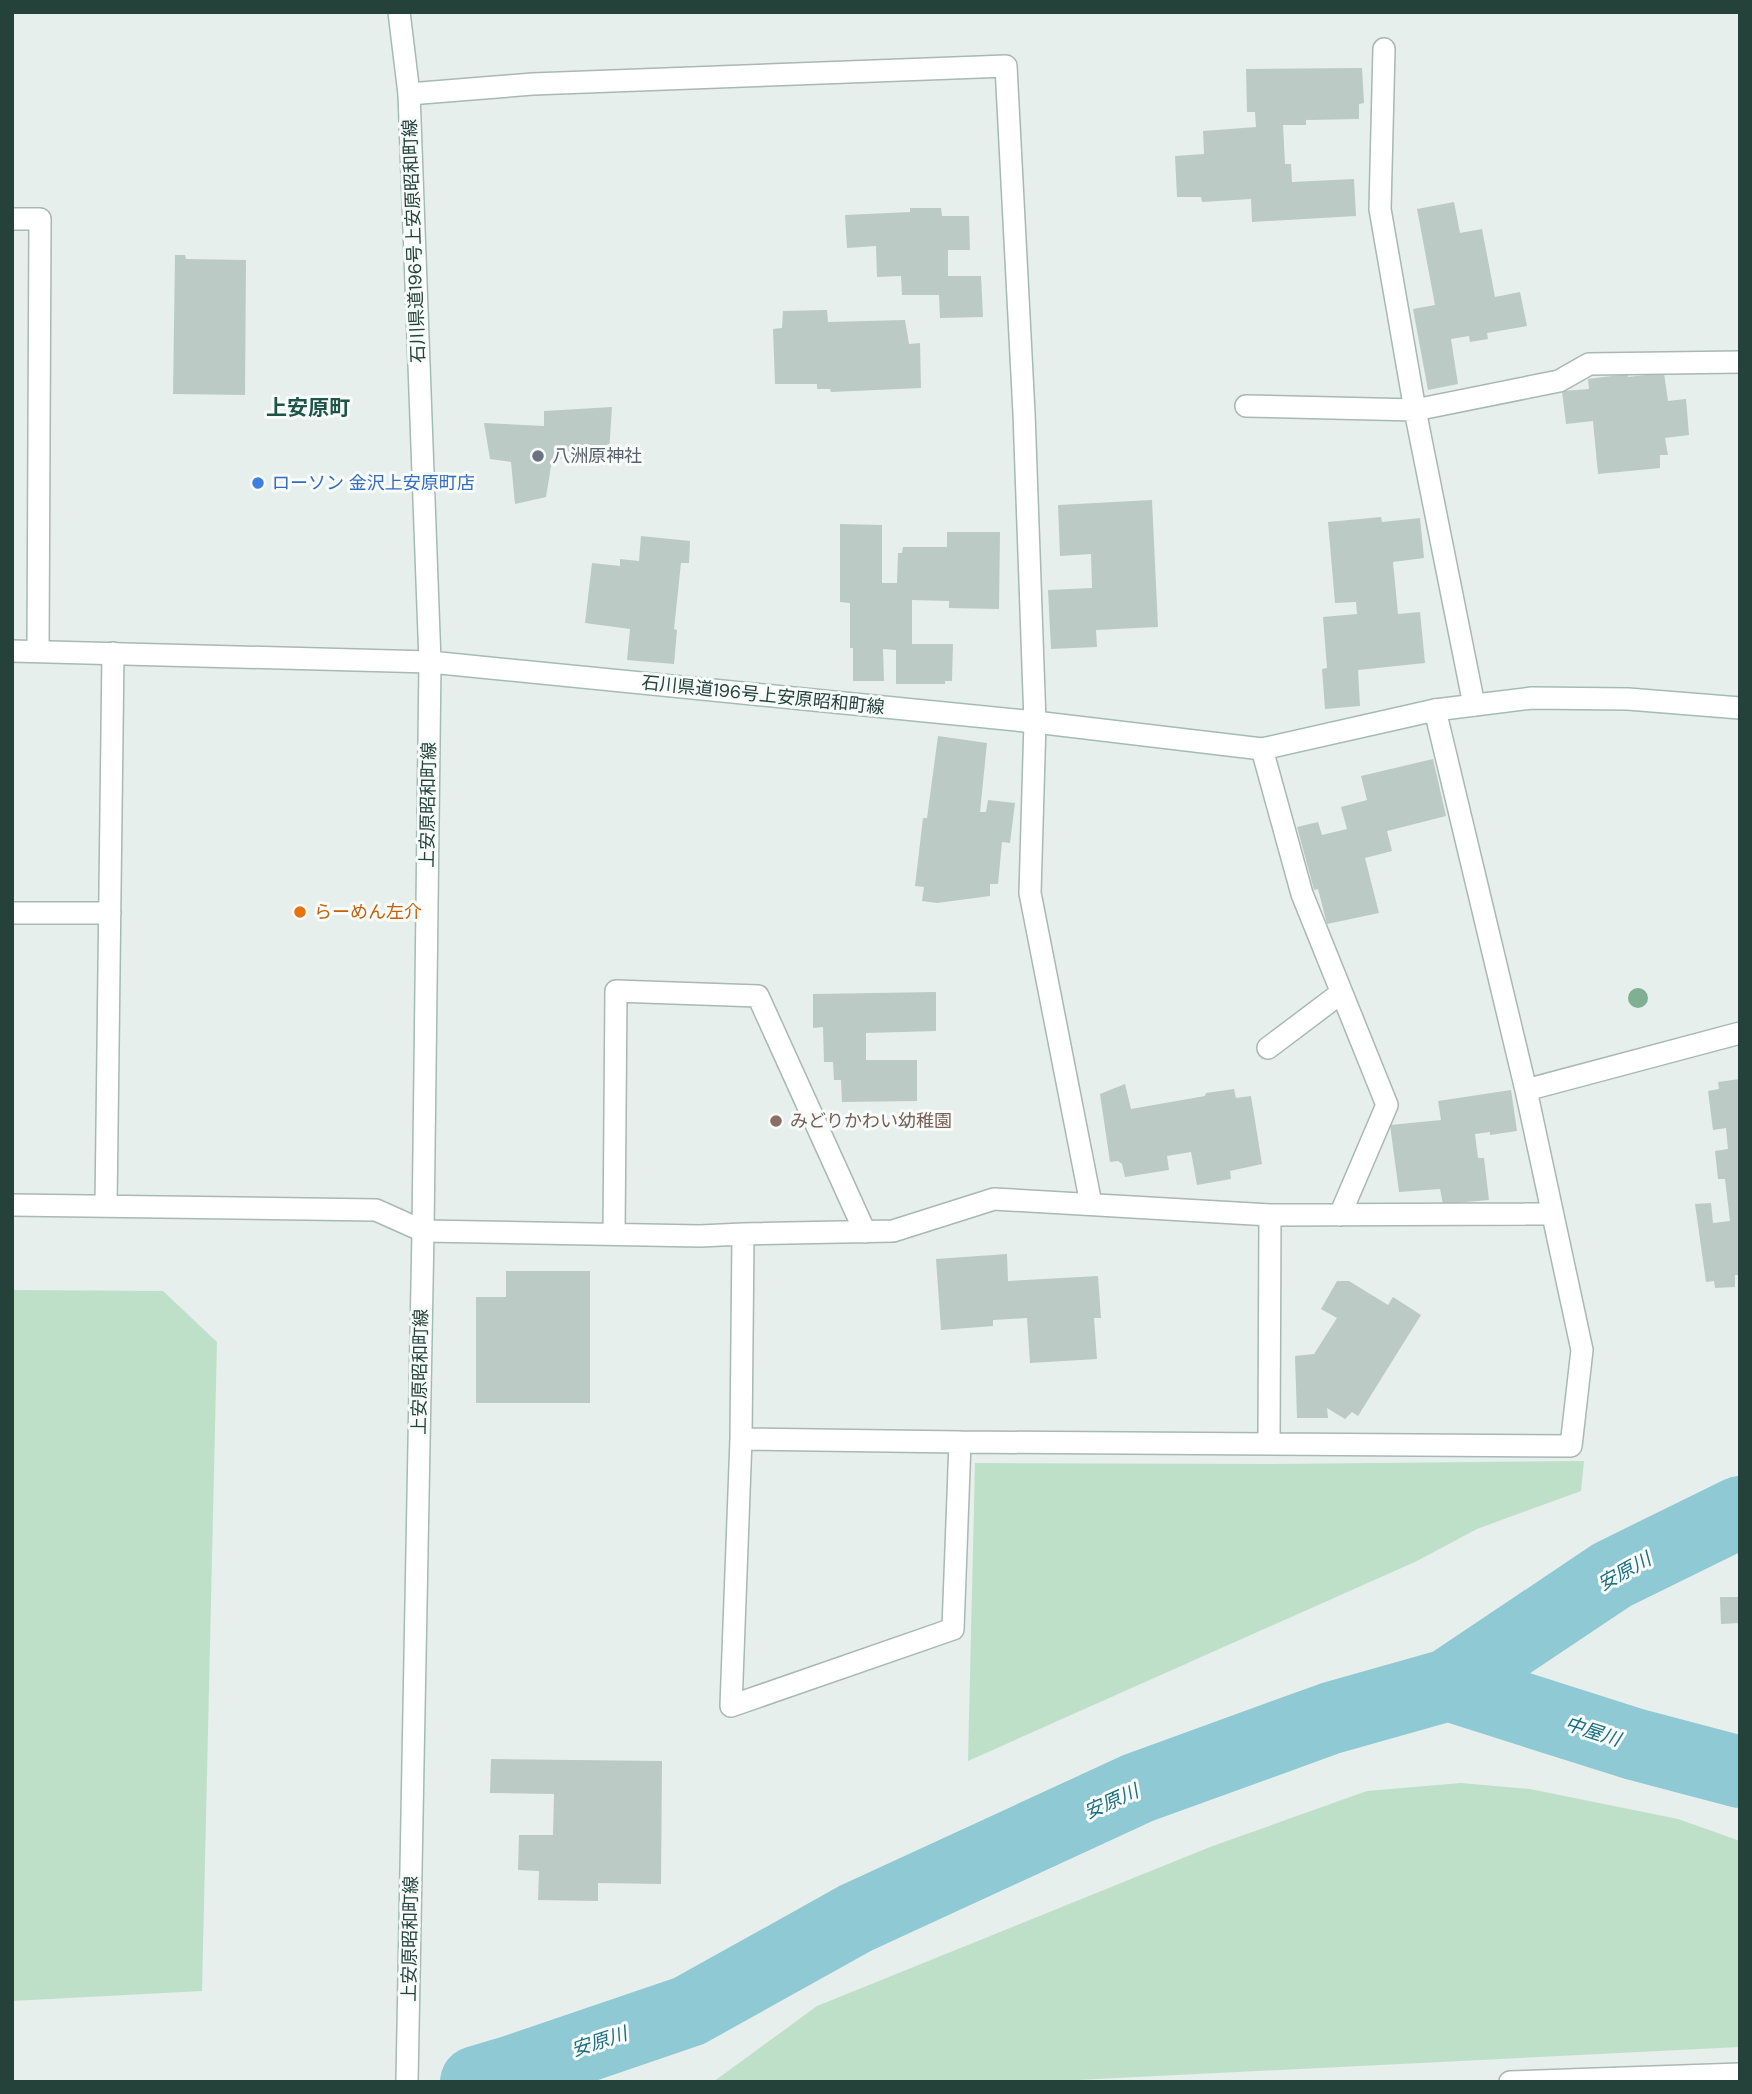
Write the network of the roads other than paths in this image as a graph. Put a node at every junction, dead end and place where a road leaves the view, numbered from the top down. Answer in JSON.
{"nodes":[{"id":1,"x":399,"y":12,"type":"edge"},
{"id":2,"x":1384,"y":49,"type":"dead end"},
{"id":3,"x":409,"y":94,"type":"junction"},
{"id":4,"x":12,"y":219,"type":"edge"},
{"id":5,"x":1740,"y":362,"type":"edge"},
{"id":6,"x":1245,"y":406,"type":"dead end"},
{"id":7,"x":1415,"y":410,"type":"junction"},
{"id":8,"x":12,"y":651,"type":"edge"},
{"id":9,"x":38,"y":651,"type":"junction"},
{"id":10,"x":113,"y":653,"type":"junction"},
{"id":11,"x":430,"y":662,"type":"junction"},
{"id":12,"x":1474,"y":705,"type":"junction"},
{"id":13,"x":1740,"y":708,"type":"edge"},
{"id":14,"x":1435,"y":710,"type":"junction"},
{"id":15,"x":1035,"y":722,"type":"junction"},
{"id":16,"x":1262,"y":749,"type":"junction"},
{"id":17,"x":12,"y":913,"type":"edge"},
{"id":18,"x":110,"y":913,"type":"junction"},
{"id":19,"x":1341,"y":993,"type":"junction"},
{"id":20,"x":1740,"y":1033,"type":"edge"},
{"id":21,"x":1268,"y":1048,"type":"dead end"},
{"id":22,"x":1526,"y":1090,"type":"junction"},
{"id":23,"x":12,"y":1205,"type":"edge"},
{"id":24,"x":1091,"y":1205,"type":"junction"},
{"id":25,"x":106,"y":1206,"type":"junction"},
{"id":26,"x":1552,"y":1214,"type":"junction"},
{"id":27,"x":1270,"y":1215,"type":"junction"},
{"id":28,"x":1340,"y":1215,"type":"junction"},
{"id":29,"x":423,"y":1231,"type":"junction"},
{"id":30,"x":865,"y":1232,"type":"junction"},
{"id":31,"x":614,"y":1234,"type":"junction"},
{"id":32,"x":743,"y":1234,"type":"junction"},
{"id":33,"x":741,"y":1439,"type":"junction"},
{"id":34,"x":960,"y":1442,"type":"junction"},
{"id":35,"x":1269,"y":1443,"type":"junction"},
{"id":36,"x":1740,"y":2074,"type":"edge"},
{"id":37,"x":1642,"y":2080,"type":"edge"},
{"id":38,"x":407,"y":2082,"type":"edge"},
{"id":39,"x":1510,"y":2082,"type":"edge"}],
"edges":[{"from":1,"to":3,"type":"street","name":"石川県道196号上安原昭和町線"},
{"from":2,"to":7,"type":"street"},
{"from":3,"to":11,"type":"street","name":"石川県道196号上安原昭和町線"},
{"from":3,"to":15,"type":"street"},
{"from":4,"to":9,"type":"street"},
{"from":5,"to":7,"type":"street"},
{"from":6,"to":7,"type":"street"},
{"from":7,"to":12,"type":"street"},
{"from":8,"to":9,"type":"street"},
{"from":9,"to":10,"type":"street"},
{"from":10,"to":11,"type":"street"},
{"from":10,"to":18,"type":"street"},
{"from":11,"to":15,"type":"street","name":"石川県道196号上安原昭和町線"},
{"from":11,"to":29,"type":"street","name":"上安原昭和町線"},
{"from":12,"to":13,"type":"street","name":"石川県道196号上安原昭和町線"},
{"from":12,"to":14,"type":"street","name":"石川県道196号上安原昭和町線"},
{"from":14,"to":16,"type":"street","name":"石川県道196号上安原昭和町線"},
{"from":14,"to":22,"type":"street"},
{"from":15,"to":16,"type":"street","name":"石川県道196号上安原昭和町線"},
{"from":15,"to":24,"type":"street"},
{"from":16,"to":19,"type":"street"},
{"from":17,"to":18,"type":"street"},
{"from":18,"to":25,"type":"street"},
{"from":19,"to":21,"type":"street"},
{"from":19,"to":28,"type":"street"},
{"from":20,"to":22,"type":"street"},
{"from":22,"to":26,"type":"street"},
{"from":23,"to":25,"type":"street"},
{"from":24,"to":27,"type":"street"},
{"from":24,"to":30,"type":"street"},
{"from":25,"to":29,"type":"street"},
{"from":26,"to":28,"type":"street"},
{"from":26,"to":35,"type":"street"},
{"from":27,"to":28,"type":"street"},
{"from":27,"to":35,"type":"street"},
{"from":29,"to":31,"type":"street"},
{"from":29,"to":38,"type":"street","name":"上安原昭和町線"},
{"from":30,"to":31,"type":"street"},
{"from":30,"to":32,"type":"street"},
{"from":31,"to":32,"type":"street"},
{"from":32,"to":33,"type":"street"},
{"from":33,"to":34,"type":"street"},
{"from":33,"to":34,"type":"street"},
{"from":34,"to":35,"type":"street"},
{"from":36,"to":37,"type":"street"},
{"from":37,"to":39,"type":"street"}]}
